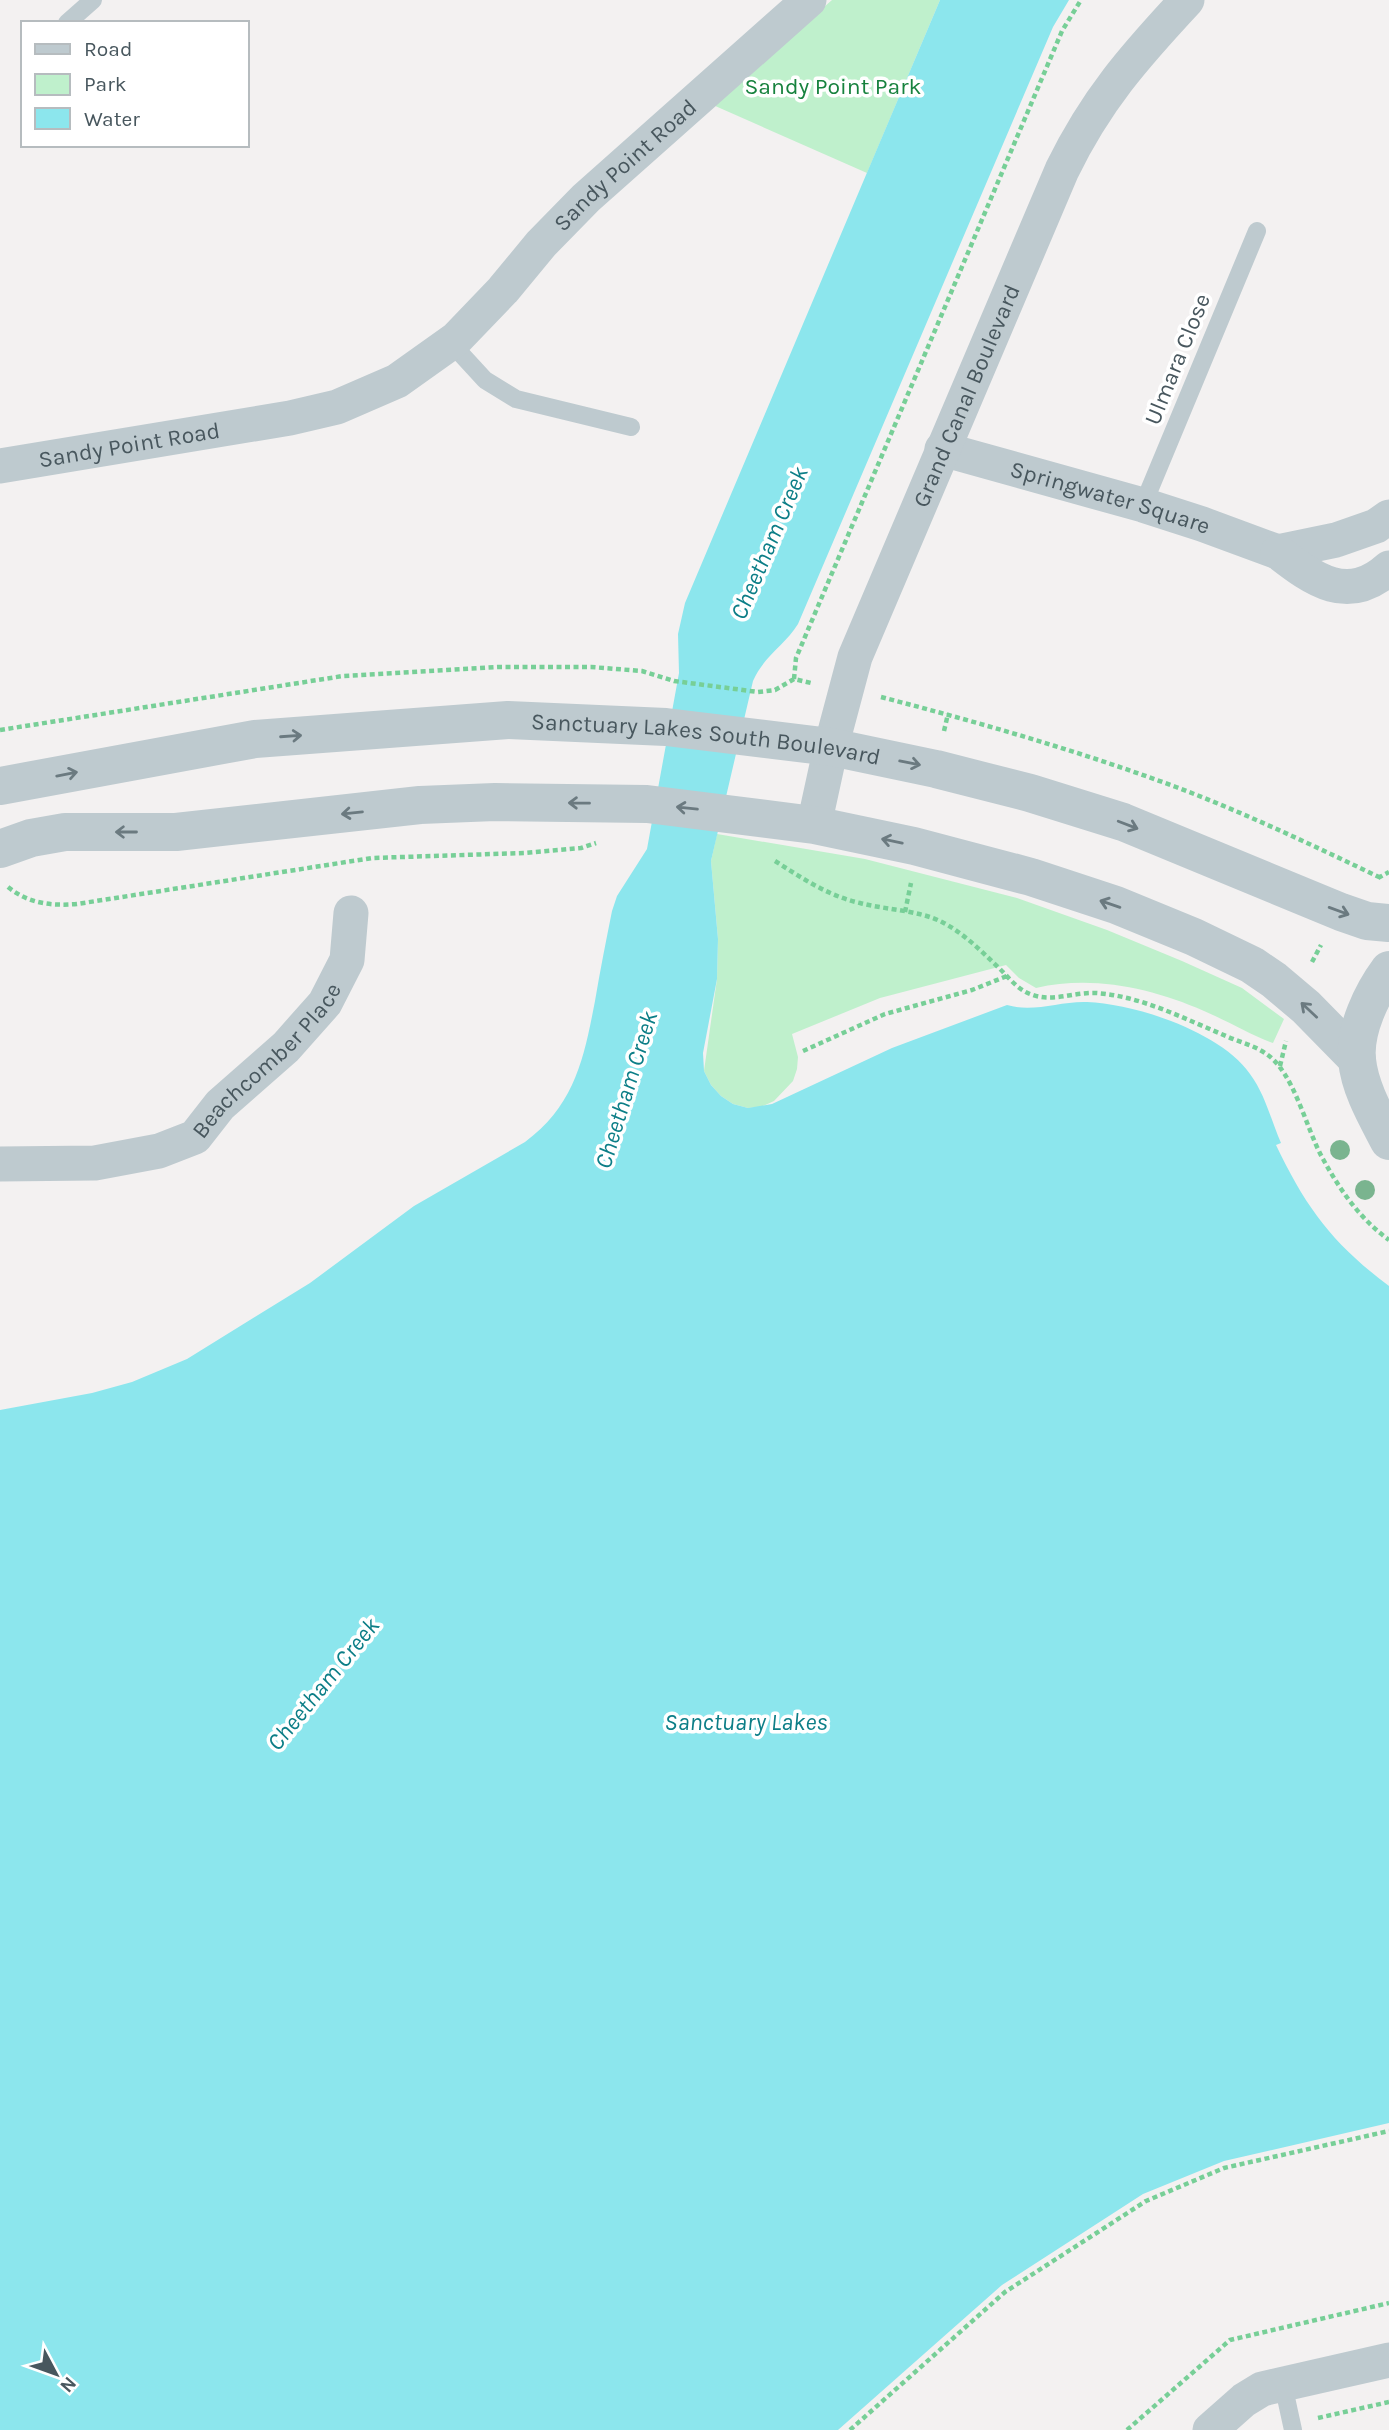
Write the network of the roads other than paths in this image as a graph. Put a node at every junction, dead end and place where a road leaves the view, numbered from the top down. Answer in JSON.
{"nodes":[{"id":1,"x":93,"y":0,"type":"edge"},
{"id":2,"x":808,"y":0,"type":"edge"},
{"id":3,"x":1187,"y":0,"type":"edge"},
{"id":4,"x":69,"y":21,"type":"edge"},
{"id":5,"x":1257,"y":231,"type":"dead end"},
{"id":6,"x":451,"y":343,"type":"junction"},
{"id":7,"x":631,"y":427,"type":"dead end"},
{"id":8,"x":942,"y":449,"type":"junction"},
{"id":9,"x":0,"y":466,"type":"edge"},
{"id":10,"x":1143,"y":505,"type":"junction"},
{"id":11,"x":1389,"y":517,"type":"edge"},
{"id":12,"x":1278,"y":552,"type":"junction"},
{"id":13,"x":1389,"y":568,"type":"edge"},
{"id":14,"x":831,"y":747,"type":"junction"},
{"id":15,"x":0,"y":786,"type":"edge"},
{"id":16,"x":814,"y":825,"type":"junction"},
{"id":17,"x":0,"y":849,"type":"edge"},
{"id":18,"x":351,"y":913,"type":"dead end"},
{"id":19,"x":1389,"y":923,"type":"edge"},
{"id":20,"x":1389,"y":970,"type":"edge"},
{"id":21,"x":1357,"y":1059,"type":"junction"},
{"id":22,"x":1389,"y":1140,"type":"edge"},
{"id":23,"x":0,"y":1164,"type":"edge"},
{"id":24,"x":1389,"y":2360,"type":"edge"},
{"id":25,"x":1283,"y":2384,"type":"junction"},
{"id":26,"x":1292,"y":2427,"type":"edge"},
{"id":27,"x":1210,"y":2430,"type":"edge"}],
"edges":[{"from":1,"to":4,"type":"lane"},
{"from":2,"to":6,"type":"street","name":"Sandy Point Road"},
{"from":3,"to":8,"type":"street","name":"Grand Canal Boulevard"},
{"from":5,"to":10,"type":"lane","name":"Ulmara Close"},
{"from":6,"to":7,"type":"lane"},
{"from":6,"to":9,"type":"street","name":"Sandy Point Road"},
{"from":8,"to":10,"type":"street","name":"Springwater Square"},
{"from":8,"to":14,"type":"street","name":"Grand Canal Boulevard"},
{"from":10,"to":12,"type":"street","name":"Springwater Square"},
{"from":11,"to":12,"type":"street"},
{"from":12,"to":13,"type":"street","name":"Springwater Square"},
{"from":15,"to":14,"type":"street","name":"Sanctuary Lakes South Boulevard","one_way":true},
{"from":14,"to":16,"type":"street","name":"Grand Canal Boulevard"},
{"from":14,"to":19,"type":"street","name":"Sanctuary Lakes South Boulevard","one_way":true},
{"from":16,"to":17,"type":"street","one_way":true},
{"from":21,"to":16,"type":"street","one_way":true},
{"from":18,"to":23,"type":"street","name":"Beachcomber Place"},
{"from":20,"to":21,"type":"street"},
{"from":21,"to":22,"type":"street"},
{"from":24,"to":25,"type":"street"},
{"from":25,"to":26,"type":"lane"},
{"from":25,"to":27,"type":"street"}]}
